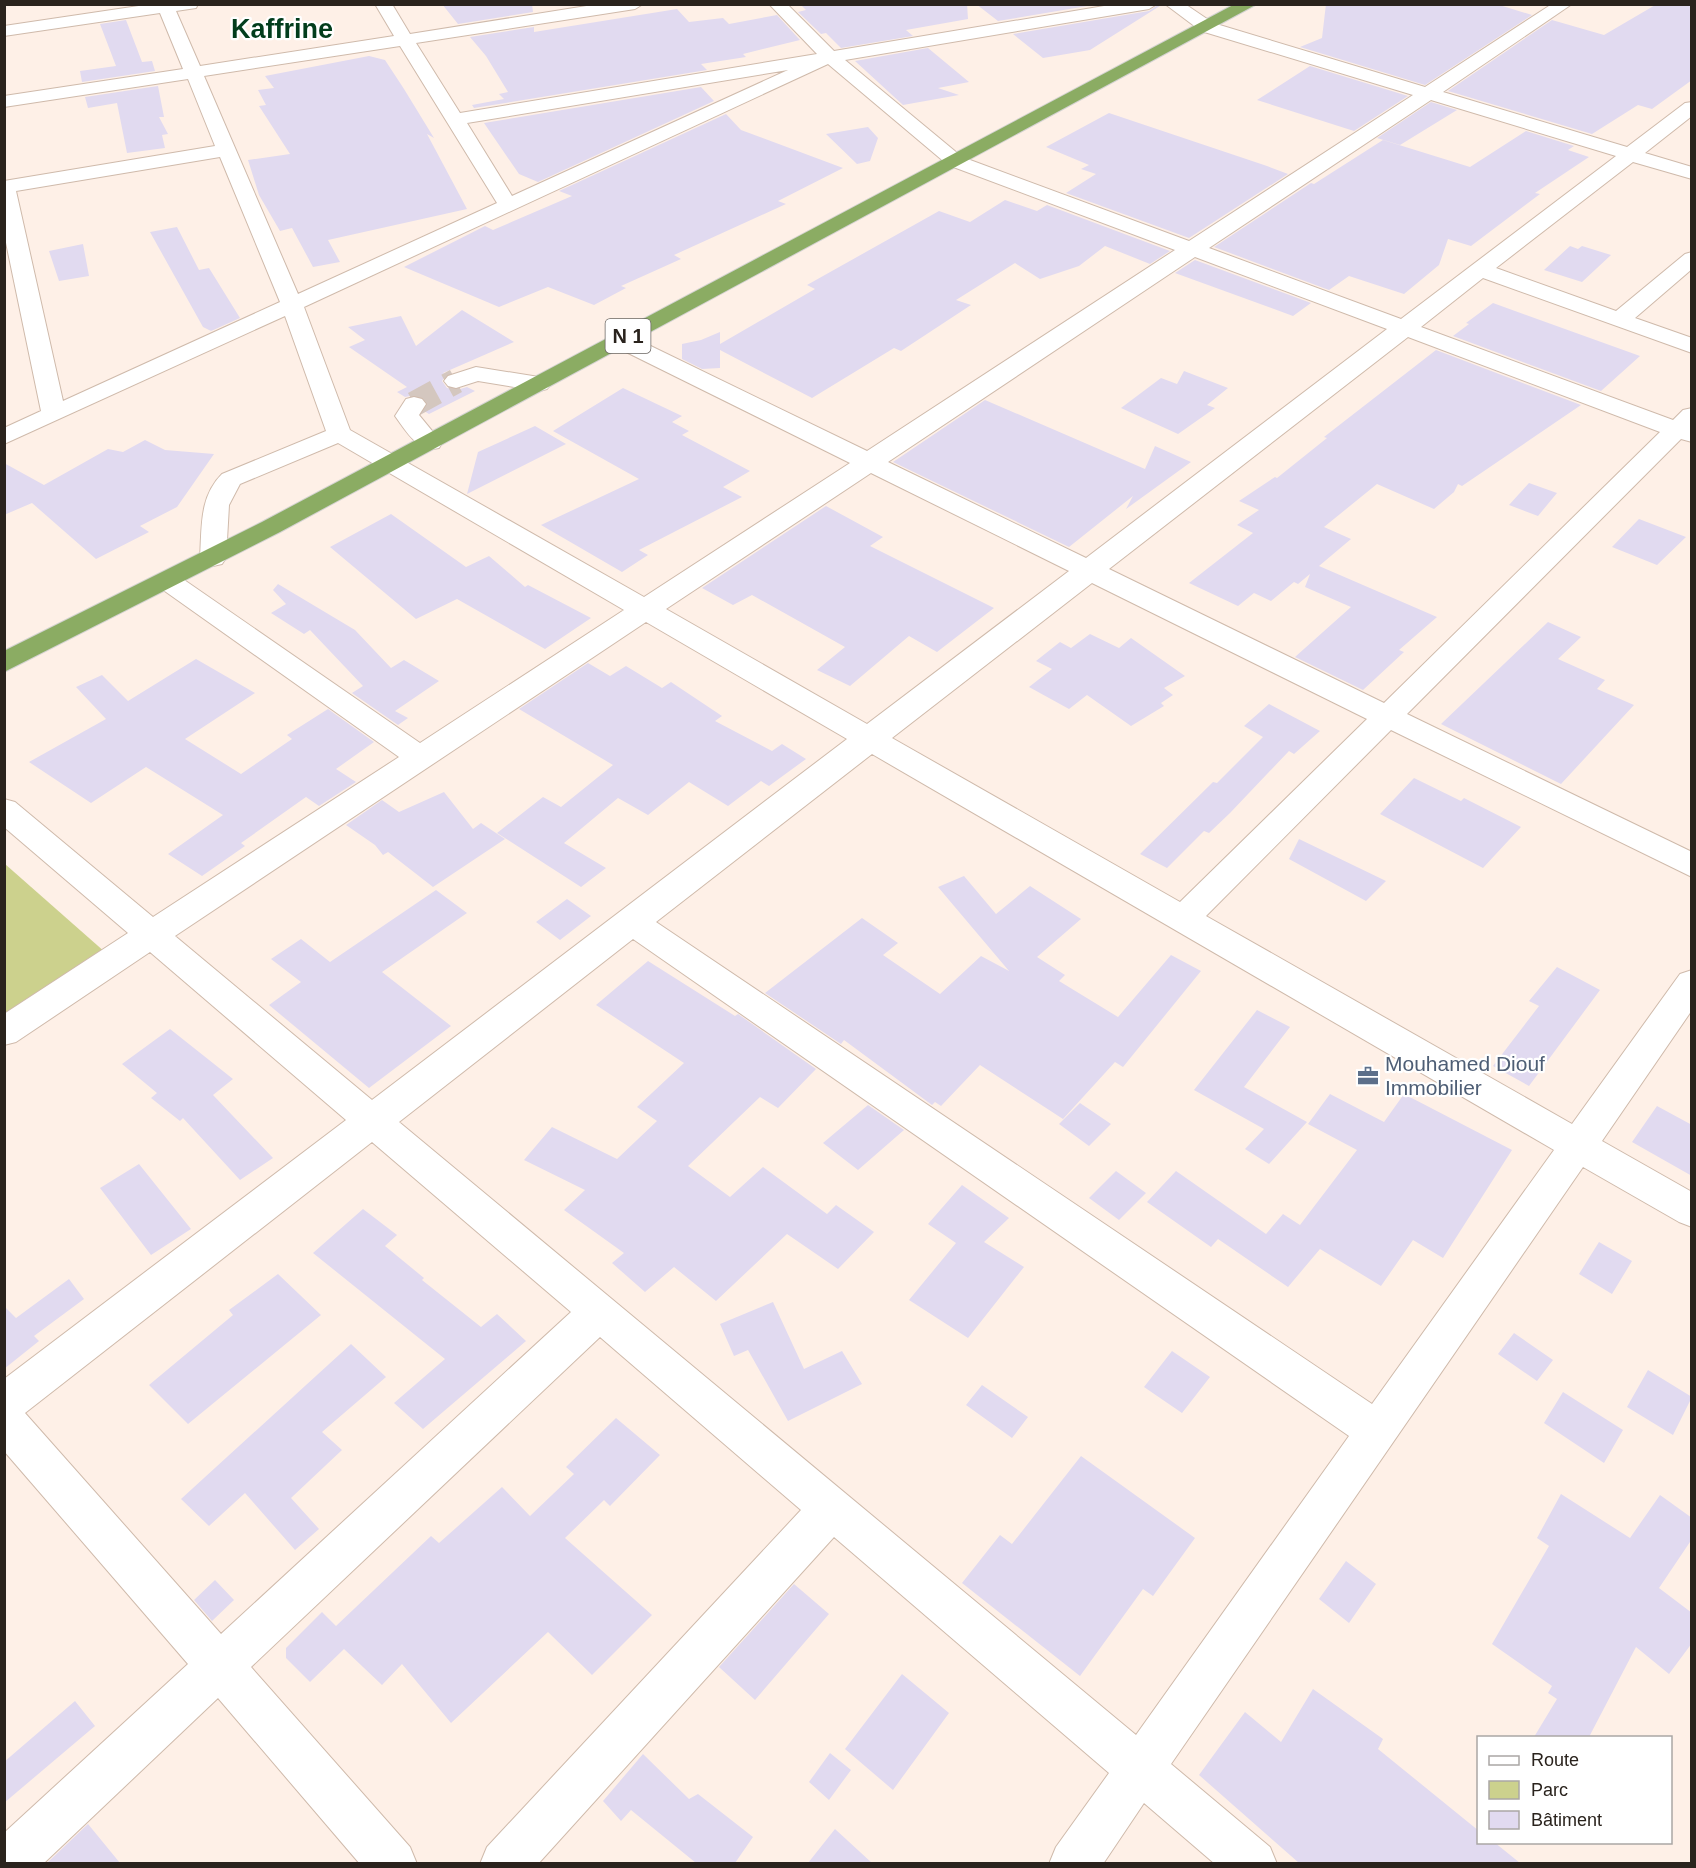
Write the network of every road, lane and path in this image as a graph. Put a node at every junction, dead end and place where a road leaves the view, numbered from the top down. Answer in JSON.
{"nodes":[{"id":1,"x":190,"y":4,"type":"edge"},
{"id":2,"x":383,"y":4,"type":"edge"},
{"id":3,"x":635,"y":4,"type":"edge"},
{"id":4,"x":777,"y":4,"type":"edge"},
{"id":5,"x":1149,"y":4,"type":"edge"},
{"id":6,"x":1173,"y":4,"type":"edge"},
{"id":7,"x":1249,"y":4,"type":"edge"},
{"id":8,"x":1564,"y":4,"type":"edge"},
{"id":9,"x":166,"y":6,"type":"edge"},
{"id":10,"x":581,"y":8,"type":"edge"},
{"id":11,"x":1206,"y":27,"type":"junction"},
{"id":12,"x":4,"y":32,"type":"edge"},
{"id":13,"x":405,"y":40,"type":"junction"},
{"id":14,"x":830,"y":57,"type":"junction"},
{"id":15,"x":193,"y":73,"type":"junction"},
{"id":16,"x":1428,"y":94,"type":"junction"},
{"id":17,"x":4,"y":102,"type":"edge"},
{"id":18,"x":1692,"y":107,"type":"edge"},
{"id":19,"x":454,"y":120,"type":"junction"},
{"id":20,"x":225,"y":150,"type":"junction"},
{"id":21,"x":1630,"y":154,"type":"junction"},
{"id":22,"x":956,"y":161,"type":"junction"},
{"id":23,"x":1692,"y":173,"type":"edge"},
{"id":24,"x":5,"y":187,"type":"edge"},
{"id":25,"x":508,"y":205,"type":"junction"},
{"id":26,"x":1192,"y":249,"type":"junction"},
{"id":27,"x":1692,"y":258,"type":"edge"},
{"id":28,"x":1480,"y":270,"type":"junction"},
{"id":29,"x":292,"y":305,"type":"junction"},
{"id":30,"x":1619,"y":320,"type":"junction"},
{"id":31,"x":1405,"y":328,"type":"junction"},
{"id":32,"x":620,"y":340,"type":"junction"},
{"id":33,"x":1692,"y":346,"type":"edge"},
{"id":34,"x":456,"y":381,"type":"tunnel mouth"},
{"id":35,"x":539,"y":384,"type":"junction"},
{"id":36,"x":414,"y":404,"type":"dead end"},
{"id":37,"x":54,"y":414,"type":"junction"},
{"id":38,"x":1687,"y":426,"type":"edge"},
{"id":39,"x":339,"y":434,"type":"junction"},
{"id":40,"x":4,"y":436,"type":"edge"},
{"id":41,"x":430,"y":443,"type":"junction"},
{"id":42,"x":868,"y":462,"type":"junction"},
{"id":43,"x":392,"y":464,"type":"junction"},
{"id":44,"x":213,"y":558,"type":"junction"},
{"id":45,"x":1089,"y":570,"type":"junction"},
{"id":46,"x":168,"y":581,"type":"junction"},
{"id":47,"x":645,"y":609,"type":"junction"},
{"id":48,"x":4,"y":663,"type":"edge"},
{"id":49,"x":1387,"y":717,"type":"junction"},
{"id":50,"x":870,"y":739,"type":"junction"},
{"id":51,"x":421,"y":758,"type":"junction"},
{"id":52,"x":4,"y":810,"type":"edge"},
{"id":53,"x":1692,"y":866,"type":"edge"},
{"id":54,"x":1184,"y":919,"type":"junction"},
{"id":55,"x":632,"y":922,"type":"junction"},
{"id":56,"x":153,"y":935,"type":"junction"},
{"id":57,"x":1692,"y":983,"type":"edge"},
{"id":58,"x":4,"y":1032,"type":"edge"},
{"id":59,"x":373,"y":1121,"type":"junction"},
{"id":60,"x":1577,"y":1145,"type":"junction"},
{"id":61,"x":1692,"y":1211,"type":"edge"},
{"id":62,"x":599,"y":1312,"type":"junction"},
{"id":63,"x":4,"y":1404,"type":"edge"},
{"id":64,"x":4,"y":1420,"type":"edge"},
{"id":65,"x":1376,"y":1431,"type":"junction"},
{"id":66,"x":831,"y":1508,"type":"junction"},
{"id":67,"x":220,"y":1665,"type":"junction"},
{"id":68,"x":1140,"y":1768,"type":"junction"},
{"id":69,"x":7,"y":1863,"type":"edge"},
{"id":70,"x":393,"y":1863,"type":"edge"},
{"id":71,"x":504,"y":1863,"type":"edge"},
{"id":72,"x":1073,"y":1863,"type":"edge"},
{"id":73,"x":1253,"y":1863,"type":"edge"}],
"edges":[{"from":1,"to":9,"type":"street"},
{"from":2,"to":13,"type":"street"},
{"from":3,"to":10,"type":"street"},
{"from":4,"to":14,"type":"street"},
{"from":5,"to":14,"type":"street"},
{"from":6,"to":11,"type":"street"},
{"from":7,"to":11,"type":"highway","number":"N 1"},
{"from":8,"to":16,"type":"street"},
{"from":9,"to":12,"type":"street"},
{"from":9,"to":15,"type":"street"},
{"from":10,"to":13,"type":"street"},
{"from":11,"to":16,"type":"street"},
{"from":11,"to":22,"type":"highway","number":"N 1"},
{"from":13,"to":15,"type":"street"},
{"from":13,"to":19,"type":"street"},
{"from":14,"to":19,"type":"street"},
{"from":14,"to":22,"type":"street"},
{"from":14,"to":25,"type":"street"},
{"from":15,"to":17,"type":"street"},
{"from":15,"to":20,"type":"street"},
{"from":16,"to":21,"type":"street"},
{"from":16,"to":26,"type":"street"},
{"from":18,"to":21,"type":"street"},
{"from":19,"to":25,"type":"street"},
{"from":20,"to":24,"type":"street"},
{"from":20,"to":29,"type":"street"},
{"from":21,"to":23,"type":"street"},
{"from":21,"to":28,"type":"street"},
{"from":22,"to":26,"type":"street"},
{"from":22,"to":32,"type":"highway","number":"N 1"},
{"from":24,"to":37,"type":"street"},
{"from":25,"to":29,"type":"street"},
{"from":26,"to":31,"type":"street"},
{"from":26,"to":42,"type":"street"},
{"from":27,"to":30,"type":"street"},
{"from":28,"to":30,"type":"street"},
{"from":28,"to":31,"type":"street"},
{"from":29,"to":37,"type":"street"},
{"from":29,"to":39,"type":"street"},
{"from":30,"to":33,"type":"street"},
{"from":31,"to":38,"type":"street"},
{"from":31,"to":45,"type":"street"},
{"from":32,"to":35,"type":"highway","number":"N 1"},
{"from":32,"to":42,"type":"street"},
{"from":34,"to":35,"type":"street"},
{"from":35,"to":41,"type":"highway","number":"N 1"},
{"from":36,"to":41,"type":"street"},
{"from":37,"to":40,"type":"street"},
{"from":38,"to":49,"type":"street"},
{"from":39,"to":43,"type":"street"},
{"from":39,"to":44,"type":"street"},
{"from":41,"to":43,"type":"highway","number":"N 1"},
{"from":42,"to":45,"type":"street"},
{"from":42,"to":47,"type":"street"},
{"from":43,"to":44,"type":"highway","number":"N 1"},
{"from":43,"to":47,"type":"street"},
{"from":44,"to":46,"type":"highway","number":"N 1"},
{"from":45,"to":49,"type":"street"},
{"from":45,"to":50,"type":"street"},
{"from":46,"to":48,"type":"highway","number":"N 1"},
{"from":46,"to":51,"type":"street"},
{"from":47,"to":50,"type":"street"},
{"from":47,"to":51,"type":"street"},
{"from":49,"to":53,"type":"street"},
{"from":49,"to":54,"type":"street"},
{"from":50,"to":54,"type":"street"},
{"from":50,"to":55,"type":"street"},
{"from":51,"to":56,"type":"street"},
{"from":52,"to":56,"type":"street"},
{"from":54,"to":60,"type":"street"},
{"from":55,"to":59,"type":"street"},
{"from":55,"to":65,"type":"street"},
{"from":56,"to":58,"type":"street"},
{"from":56,"to":59,"type":"street"},
{"from":57,"to":60,"type":"street"},
{"from":59,"to":62,"type":"street"},
{"from":59,"to":63,"type":"street"},
{"from":60,"to":61,"type":"street"},
{"from":60,"to":65,"type":"street"},
{"from":62,"to":66,"type":"street"},
{"from":62,"to":67,"type":"street"},
{"from":64,"to":67,"type":"street"},
{"from":65,"to":68,"type":"street"},
{"from":66,"to":68,"type":"street"},
{"from":66,"to":71,"type":"street"},
{"from":67,"to":69,"type":"street"},
{"from":67,"to":70,"type":"street"},
{"from":68,"to":72,"type":"street"},
{"from":68,"to":73,"type":"street"}]}
